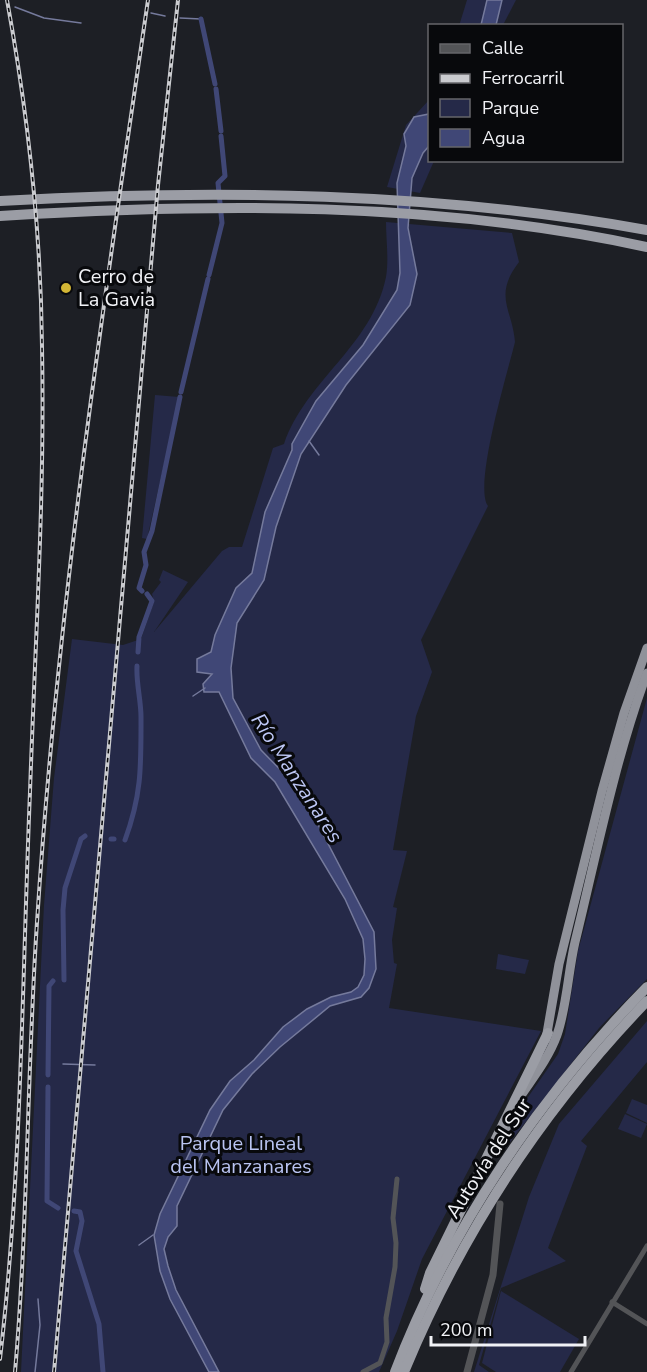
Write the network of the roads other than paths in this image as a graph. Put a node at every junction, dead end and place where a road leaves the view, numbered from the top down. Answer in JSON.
{"nodes":[{"id":1,"x":6,"y":201,"type":"edge"},
{"id":2,"x":0,"y":216,"type":"edge"},
{"id":3,"x":647,"y":230,"type":"edge"},
{"id":4,"x":647,"y":247,"type":"edge"},
{"id":5,"x":647,"y":648,"type":"edge"},
{"id":6,"x":647,"y":673,"type":"edge"},
{"id":7,"x":647,"y":686,"type":"edge"},
{"id":8,"x":623,"y":752,"type":"junction"},
{"id":9,"x":647,"y":987,"type":"edge"},
{"id":10,"x":647,"y":1001,"type":"edge"},
{"id":11,"x":548,"y":1033,"type":"junction"},
{"id":12,"x":520,"y":1096,"type":"junction"},
{"id":13,"x":500,"y":1149,"type":"dead end"},
{"id":14,"x":397,"y":1179,"type":"dead end"},
{"id":15,"x":500,"y":1204,"type":"dead end"},
{"id":16,"x":647,"y":1246,"type":"edge"},
{"id":17,"x":612,"y":1302,"type":"junction"},
{"id":18,"x":417,"y":1315,"type":"junction"},
{"id":19,"x":647,"y":1324,"type":"edge"},
{"id":20,"x":363,"y":1372,"type":"edge"},
{"id":21,"x":394,"y":1372,"type":"edge"},
{"id":22,"x":404,"y":1372,"type":"edge"},
{"id":23,"x":467,"y":1372,"type":"edge"},
{"id":24,"x":571,"y":1372,"type":"edge"}],
"edges":[{"from":1,"to":3,"type":"highway"},
{"from":2,"to":4,"type":"highway"},
{"from":5,"to":11,"type":"highway"},
{"from":6,"to":8,"type":"highway"},
{"from":7,"to":8,"type":"street"},
{"from":8,"to":12,"type":"highway"},
{"from":9,"to":18,"type":"highway","name":"Autovía del Sur"},
{"from":10,"to":22,"type":"highway","name":"Autovía del Sur"},
{"from":11,"to":12,"type":"highway"},
{"from":11,"to":18,"type":"highway"},
{"from":12,"to":13,"type":"highway"},
{"from":14,"to":20,"type":"street"},
{"from":15,"to":23,"type":"street"},
{"from":16,"to":17,"type":"street"},
{"from":17,"to":19,"type":"street"},
{"from":17,"to":24,"type":"street"},
{"from":18,"to":21,"type":"highway","name":"Autovía del Sur"}]}
